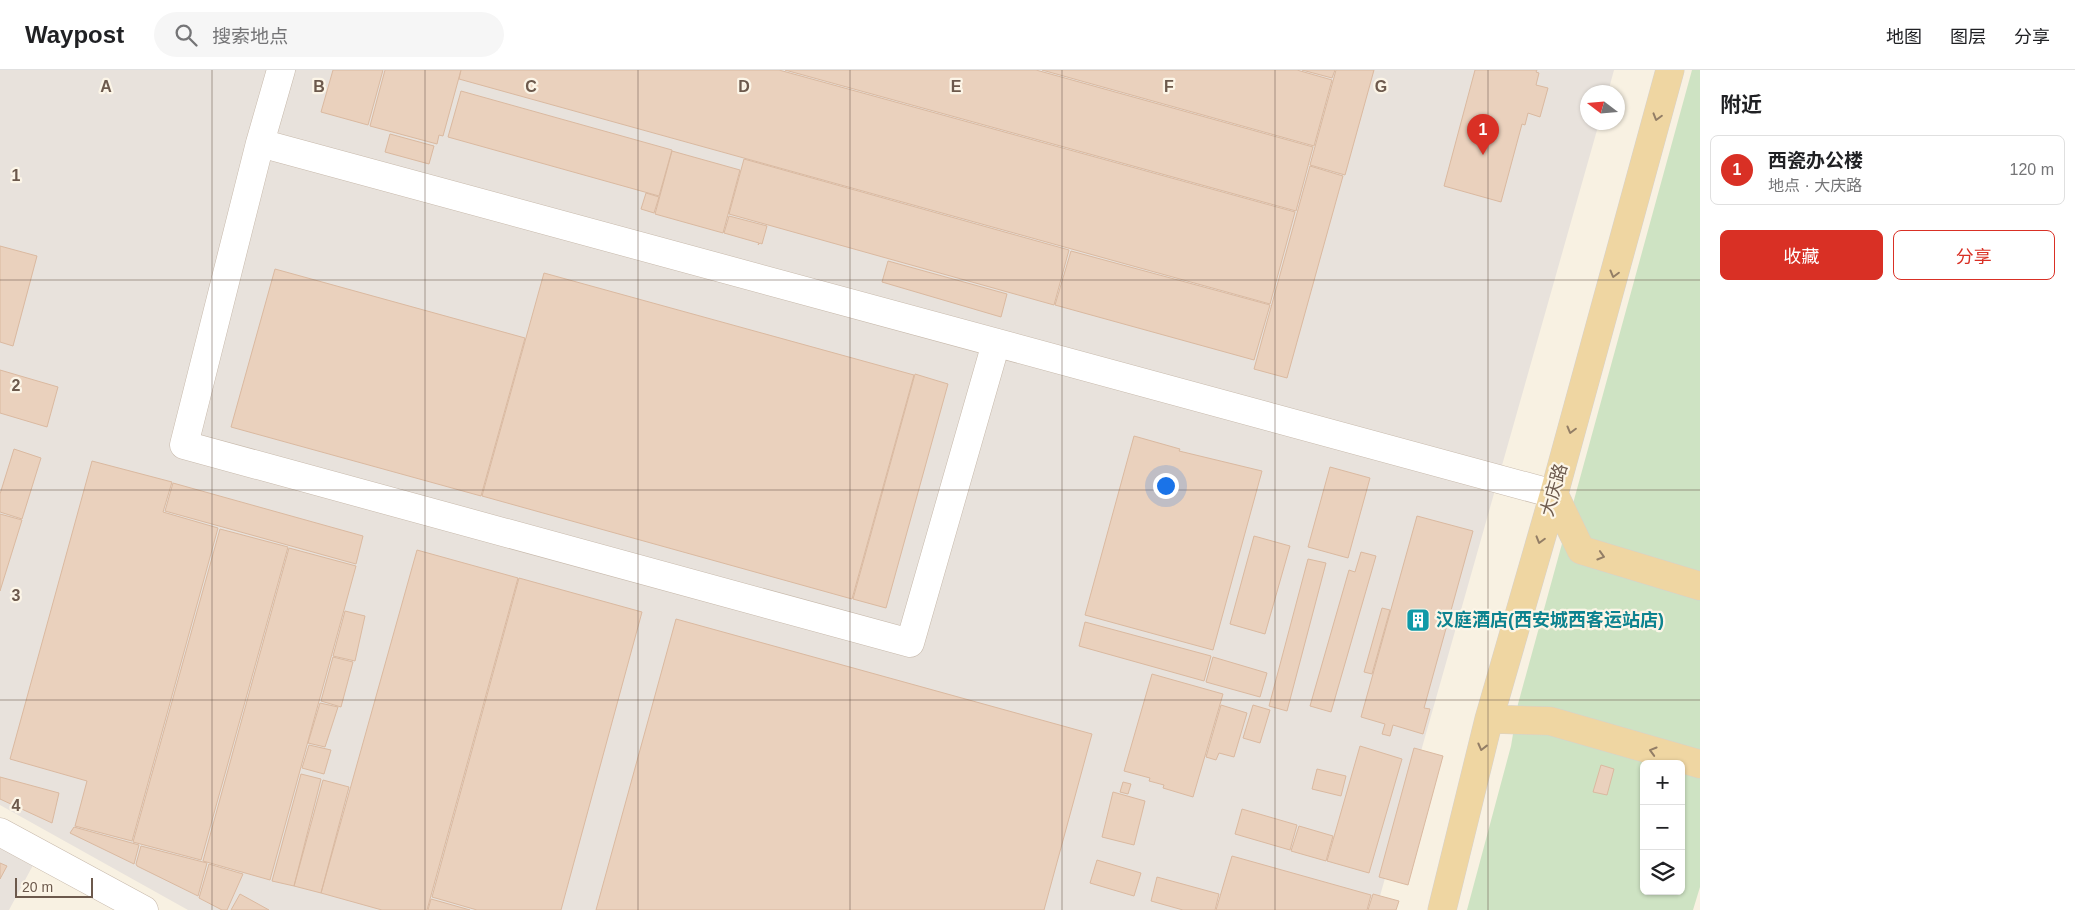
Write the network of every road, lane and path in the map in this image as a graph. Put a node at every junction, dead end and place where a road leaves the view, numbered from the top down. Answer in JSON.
{"nodes":[{"id":1,"x":281,"y":70,"type":"edge"},
{"id":2,"x":1670,"y":70,"type":"edge"},
{"id":3,"x":260,"y":143,"type":"junction"},
{"id":4,"x":996,"y":343,"type":"junction"},
{"id":5,"x":1554,"y":494,"type":"junction"},
{"id":6,"x":1700,"y":586,"type":"edge"},
{"id":7,"x":1489,"y":719,"type":"junction"},
{"id":8,"x":1700,"y":764,"type":"edge"},
{"id":9,"x":0,"y":832,"type":"edge"},
{"id":10,"x":144,"y":910,"type":"edge"},
{"id":11,"x":1442,"y":910,"type":"edge"}],
"edges":[{"from":1,"to":3,"type":"street"},
{"from":2,"to":5,"type":"main road","name":"大庆路","one_way":true},
{"from":3,"to":4,"type":"street"},
{"from":3,"to":4,"type":"street"},
{"from":4,"to":5,"type":"street"},
{"from":5,"to":6,"type":"main road","one_way":true},
{"from":5,"to":7,"type":"main road","name":"大庆路","one_way":true},
{"from":8,"to":7,"type":"main road","one_way":true},
{"from":7,"to":11,"type":"main road","name":"大庆路","one_way":true},
{"from":9,"to":10,"type":"street"}]}
